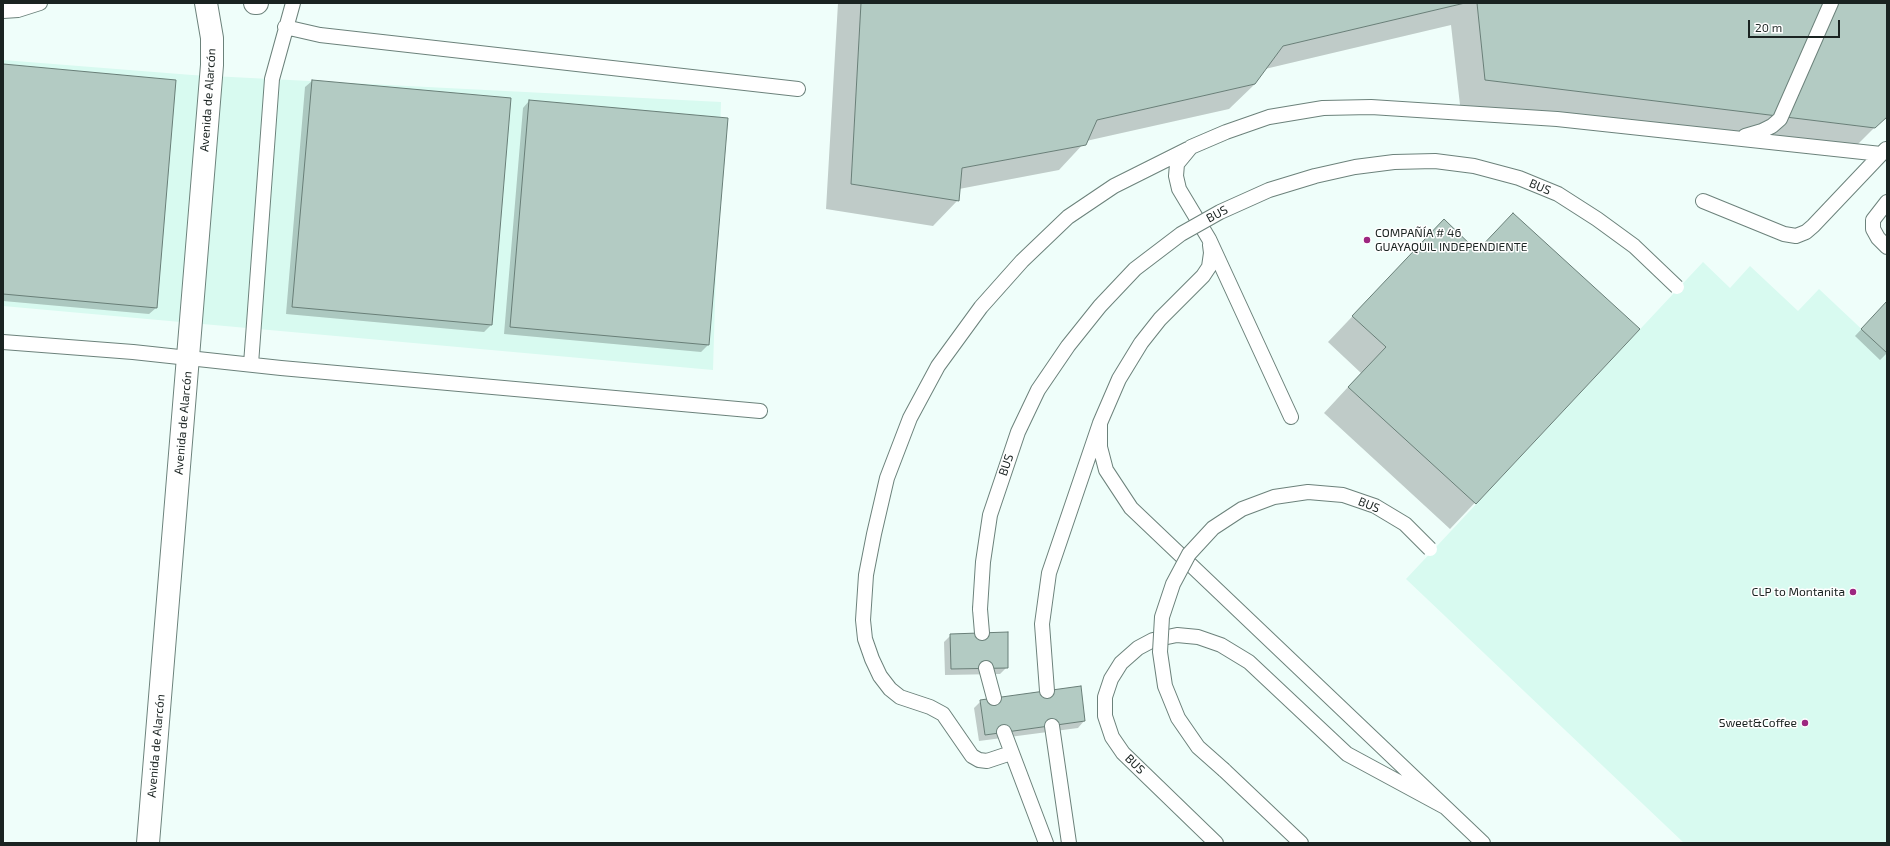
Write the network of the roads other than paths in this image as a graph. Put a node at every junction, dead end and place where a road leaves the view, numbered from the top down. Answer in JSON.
{"nodes":[{"id":1,"x":40,"y":3,"type":"edge"},
{"id":2,"x":206,"y":3,"type":"edge"},
{"id":3,"x":292,"y":3,"type":"edge"},
{"id":4,"x":1831,"y":3,"type":"edge"},
{"id":5,"x":3,"y":11,"type":"edge"},
{"id":6,"x":285,"y":27,"type":"junction"},
{"id":7,"x":798,"y":89,"type":"dead end"},
{"id":8,"x":1737,"y":138,"type":"junction"},
{"id":9,"x":1191,"y":147,"type":"junction"},
{"id":10,"x":1884,"y":151,"type":"edge"},
{"id":11,"x":1703,"y":201,"type":"dead end"},
{"id":12,"x":1887,"y":202,"type":"edge"},
{"id":13,"x":1209,"y":239,"type":"junction"},
{"id":14,"x":1887,"y":247,"type":"edge"},
{"id":15,"x":1677,"y":288,"type":"dead end"},
{"id":16,"x":3,"y":342,"type":"edge"},
{"id":17,"x":188,"y":359,"type":"junction"},
{"id":18,"x":251,"y":364,"type":"junction"},
{"id":19,"x":760,"y":411,"type":"dead end"},
{"id":20,"x":1291,"y":417,"type":"dead end"},
{"id":21,"x":1100,"y":423,"type":"junction"},
{"id":22,"x":1430,"y":549,"type":"dead end"},
{"id":23,"x":982,"y":633,"type":"dead end"},
{"id":24,"x":986,"y":668,"type":"dead end"},
{"id":25,"x":1047,"y":691,"type":"dead end"},
{"id":26,"x":994,"y":698,"type":"dead end"},
{"id":27,"x":1052,"y":726,"type":"dead end"},
{"id":28,"x":1004,"y":732,"type":"dead end"},
{"id":29,"x":1011,"y":753,"type":"junction"},
{"id":30,"x":1445,"y":807,"type":"junction"},
{"id":31,"x":148,"y":843,"type":"edge"},
{"id":32,"x":1046,"y":843,"type":"edge"},
{"id":33,"x":1069,"y":843,"type":"edge"},
{"id":34,"x":1216,"y":843,"type":"edge"},
{"id":35,"x":1301,"y":843,"type":"edge"},
{"id":36,"x":1483,"y":843,"type":"edge"}],
"edges":[{"from":1,"to":5,"type":"lane"},
{"from":2,"to":17,"type":"main road","name":"Avenida de Alarcón"},
{"from":3,"to":6,"type":"lane"},
{"from":4,"to":8,"type":"lane"},
{"from":6,"to":7,"type":"lane"},
{"from":6,"to":18,"type":"lane"},
{"from":8,"to":9,"type":"lane"},
{"from":8,"to":10,"type":"lane"},
{"from":9,"to":13,"type":"lane"},
{"from":9,"to":29,"type":"lane"},
{"from":10,"to":11,"type":"lane"},
{"from":12,"to":14,"type":"lane"},
{"from":13,"to":20,"type":"lane"},
{"from":13,"to":21,"type":"lane"},
{"from":15,"to":23,"type":"lane","name":"BUS","bridge":true},
{"from":16,"to":17,"type":"lane"},
{"from":17,"to":18,"type":"lane"},
{"from":17,"to":31,"type":"main road","name":"Avenida de Alarcón"},
{"from":18,"to":19,"type":"lane"},
{"from":21,"to":25,"type":"lane"},
{"from":21,"to":30,"type":"lane"},
{"from":22,"to":35,"type":"lane","name":"BUS","bridge":true},
{"from":24,"to":26,"type":"lane"},
{"from":27,"to":33,"type":"lane"},
{"from":28,"to":29,"type":"lane"},
{"from":29,"to":32,"type":"lane"},
{"from":30,"to":34,"type":"lane","name":"BUS"},
{"from":30,"to":36,"type":"lane"}]}
